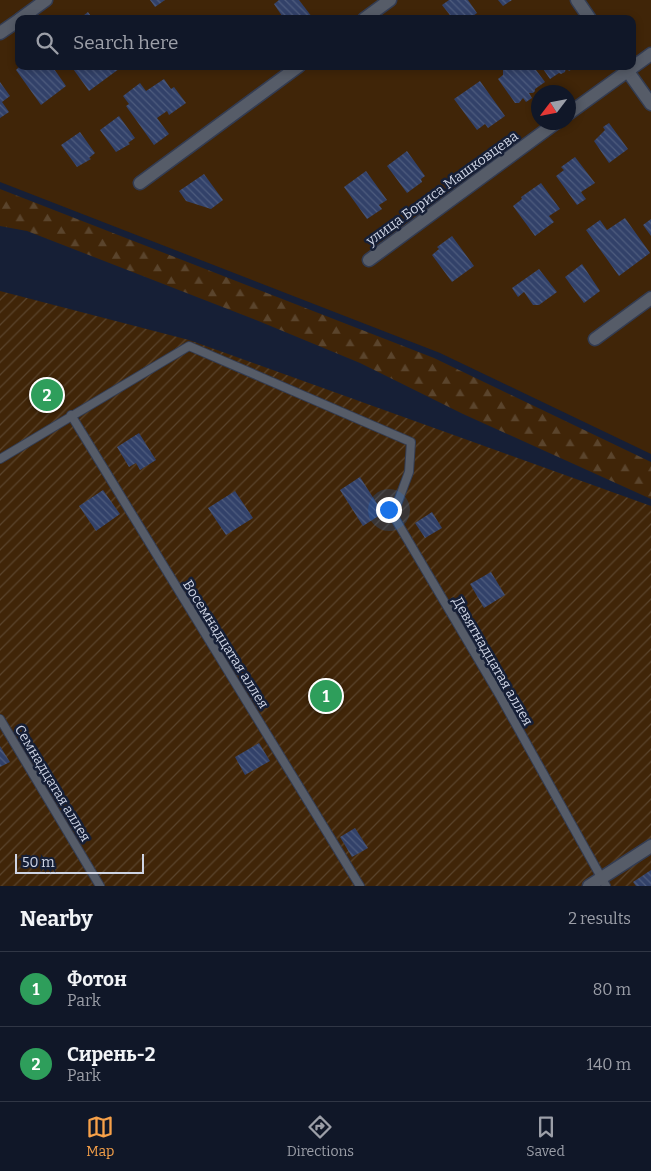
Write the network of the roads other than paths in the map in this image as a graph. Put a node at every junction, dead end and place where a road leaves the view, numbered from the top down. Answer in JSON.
{"nodes":[{"id":1,"x":46,"y":0,"type":"edge"},
{"id":2,"x":390,"y":0,"type":"edge"},
{"id":3,"x":577,"y":0,"type":"edge"},
{"id":4,"x":25,"y":15,"type":"edge"},
{"id":5,"x":369,"y":15,"type":"edge"},
{"id":6,"x":587,"y":15,"type":"edge"},
{"id":7,"x":15,"y":22,"type":"edge"},
{"id":8,"x":0,"y":33,"type":"edge"},
{"id":9,"x":651,"y":54,"type":"edge"},
{"id":10,"x":636,"y":63,"type":"edge"},
{"id":11,"x":294,"y":70,"type":"edge"},
{"id":12,"x":625,"y":70,"type":"edge"},
{"id":13,"x":627,"y":70,"type":"edge"},
{"id":14,"x":651,"y":104,"type":"edge"},
{"id":15,"x":576,"y":108,"type":"edge"},
{"id":16,"x":546,"y":130,"type":"edge"},
{"id":17,"x":140,"y":183,"type":"dead end"},
{"id":18,"x":369,"y":260,"type":"dead end"},
{"id":19,"x":651,"y":298,"type":"edge"},
{"id":20,"x":595,"y":339,"type":"dead end"},
{"id":21,"x":71,"y":416,"type":"junction"},
{"id":22,"x":0,"y":459,"type":"edge"},
{"id":23,"x":0,"y":719,"type":"edge"},
{"id":24,"x":651,"y":846,"type":"edge"},
{"id":25,"x":604,"y":882,"type":"edge"},
{"id":26,"x":100,"y":886,"type":"edge"},
{"id":27,"x":360,"y":886,"type":"edge"},
{"id":28,"x":589,"y":886,"type":"edge"}],
"edges":[{"from":1,"to":4,"type":"street"},
{"from":2,"to":5,"type":"street"},
{"from":3,"to":6,"type":"street"},
{"from":7,"to":8,"type":"street"},
{"from":9,"to":10,"type":"street"},
{"from":11,"to":17,"type":"street"},
{"from":12,"to":15,"type":"street"},
{"from":13,"to":14,"type":"street"},
{"from":16,"to":18,"type":"street","name":"улица Бориса Машковцева"},
{"from":19,"to":20,"type":"street"},
{"from":21,"to":22,"type":"lane"},
{"from":21,"to":25,"type":"lane","name":"Девятнадцатая аллея"},
{"from":21,"to":27,"type":"lane","name":"Восемнадцатая аллея"},
{"from":23,"to":26,"type":"lane","name":"Семнадцатая аллея"},
{"from":24,"to":25,"type":"street"},
{"from":25,"to":28,"type":"street"}]}
